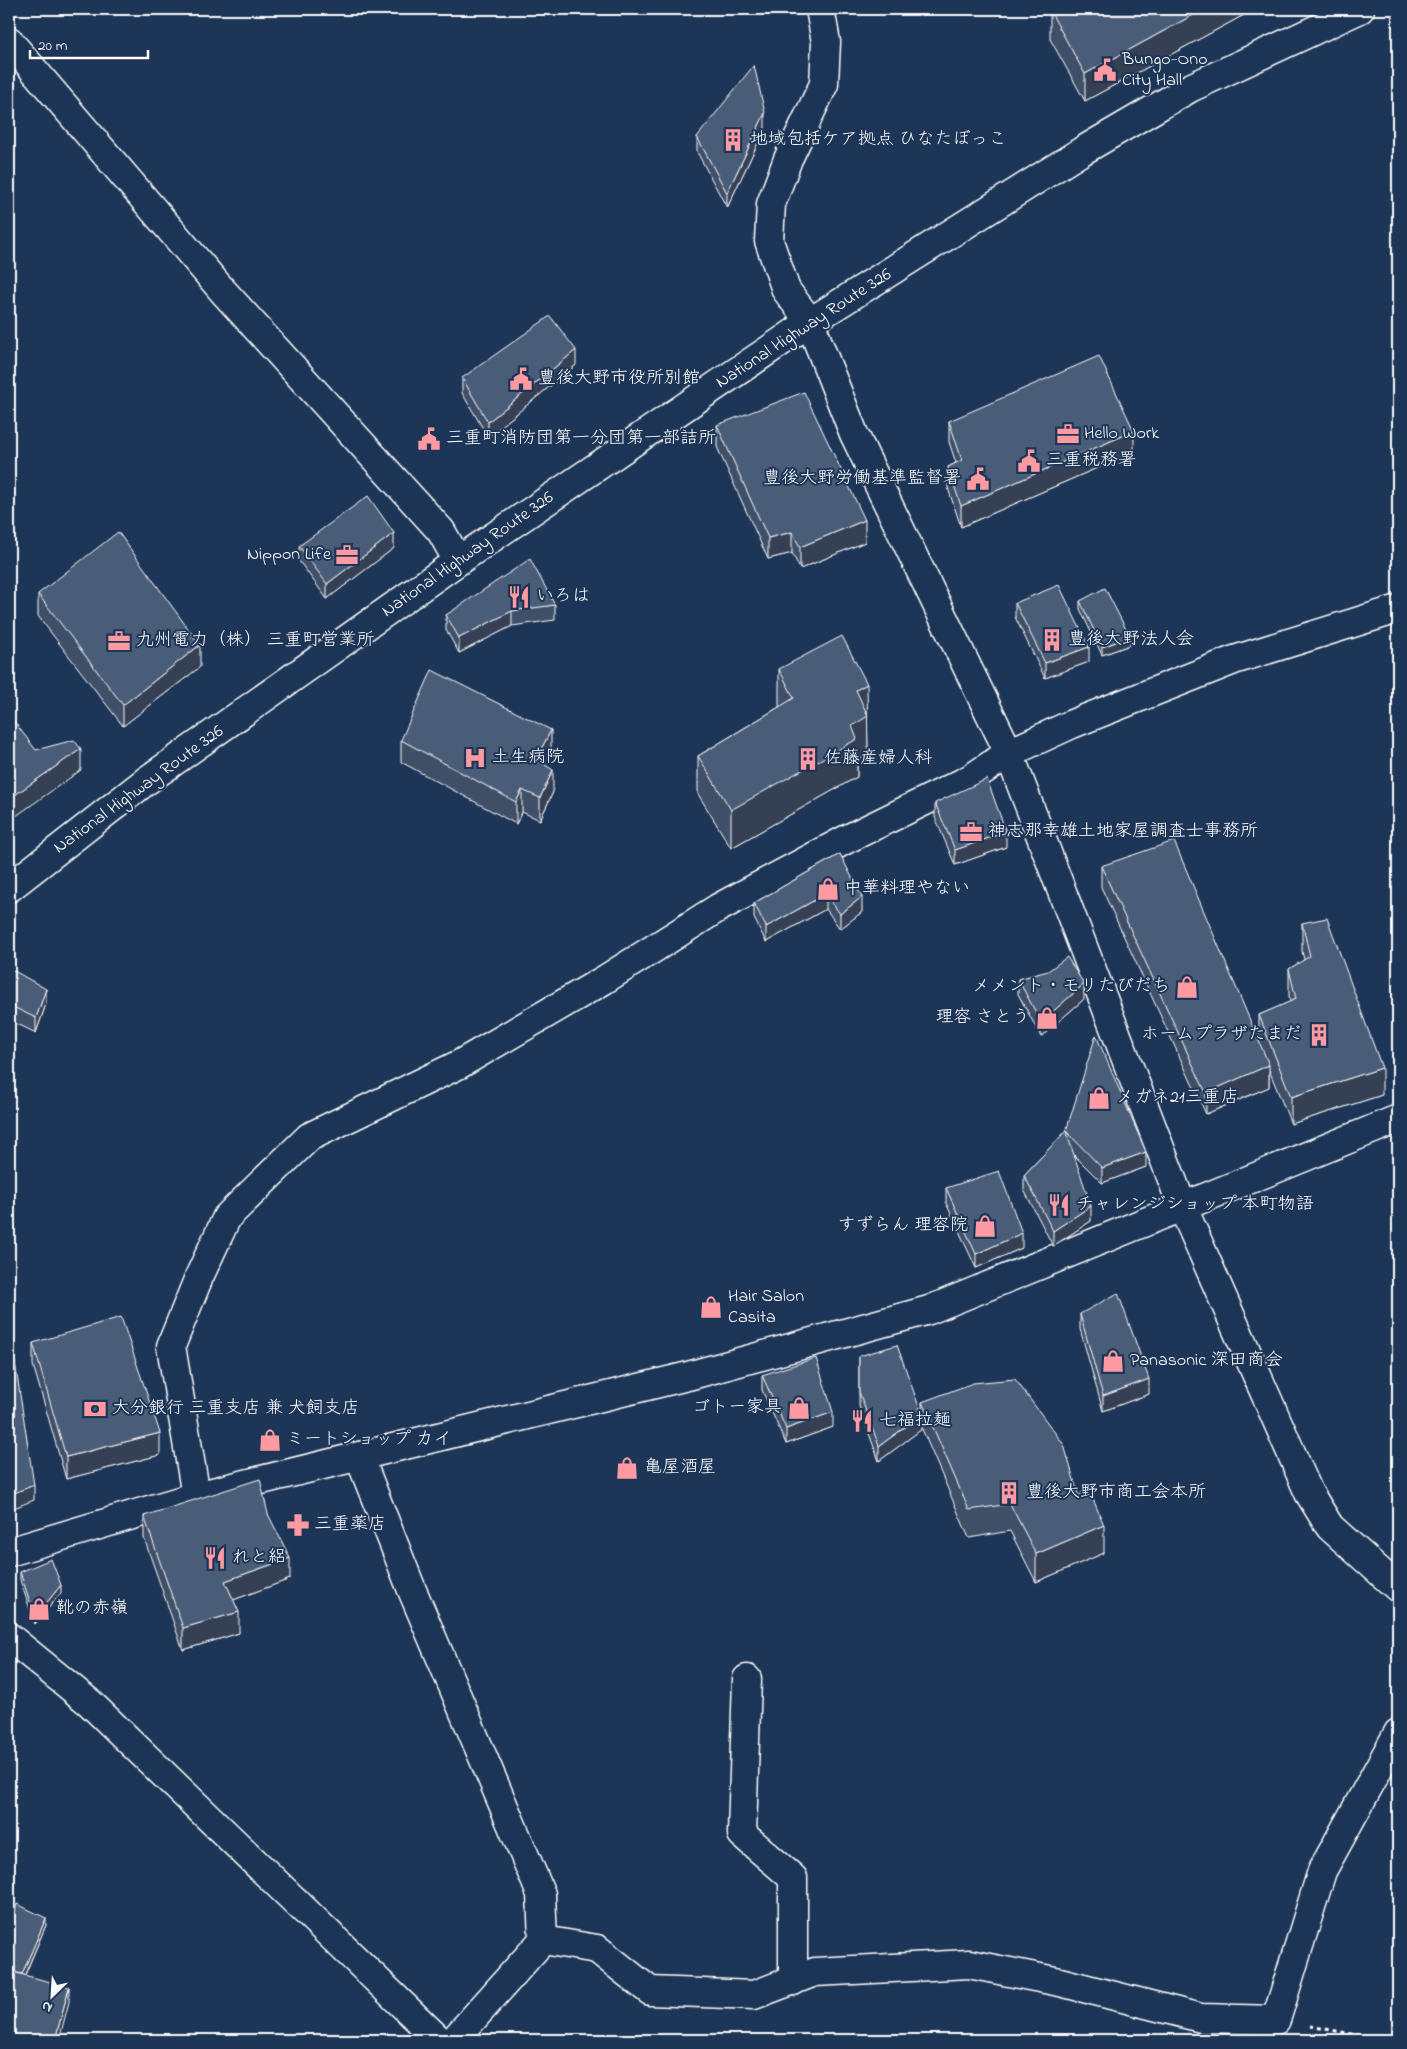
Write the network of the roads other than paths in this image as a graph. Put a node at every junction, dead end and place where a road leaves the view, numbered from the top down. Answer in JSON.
{"nodes":[{"id":1,"x":820,"y":9,"type":"edge"},
{"id":2,"x":1360,"y":9,"type":"edge"},
{"id":3,"x":9,"y":41,"type":"edge"},
{"id":4,"x":810,"y":322,"type":"junction"},
{"id":5,"x":458,"y":561,"type":"junction"},
{"id":6,"x":1398,"y":609,"type":"edge"},
{"id":7,"x":1009,"y":753,"type":"junction"},
{"id":8,"x":9,"y":888,"type":"edge"},
{"id":9,"x":1398,"y":1119,"type":"edge"},
{"id":10,"x":1183,"y":1208,"type":"junction"},
{"id":11,"x":359,"y":1456,"type":"junction"},
{"id":12,"x":196,"y":1496,"type":"junction"},
{"id":13,"x":9,"y":1552,"type":"edge"},
{"id":14,"x":1398,"y":1588,"type":"edge"},
{"id":15,"x":9,"y":1637,"type":"edge"},
{"id":16,"x":747,"y":1678,"type":"dead end"},
{"id":17,"x":1398,"y":1733,"type":"edge"},
{"id":18,"x":543,"y":1940,"type":"junction"},
{"id":19,"x":793,"y":1981,"type":"junction"},
{"id":20,"x":439,"y":2040,"type":"edge"},
{"id":21,"x":454,"y":2040,"type":"edge"}],
"edges":[{"from":1,"to":4,"type":"main road"},
{"from":2,"to":4,"type":"main road","name":"National Highway Route 326"},
{"from":3,"to":5,"type":"main road"},
{"from":4,"to":5,"type":"main road","name":"National Highway Route 326"},
{"from":4,"to":7,"type":"main road"},
{"from":5,"to":8,"type":"main road","name":"National Highway Route 326"},
{"from":6,"to":7,"type":"main road"},
{"from":7,"to":10,"type":"main road"},
{"from":7,"to":12,"type":"main road"},
{"from":9,"to":10,"type":"main road"},
{"from":10,"to":11,"type":"main road"},
{"from":10,"to":14,"type":"main road"},
{"from":11,"to":12,"type":"main road"},
{"from":11,"to":18,"type":"main road"},
{"from":12,"to":13,"type":"main road"},
{"from":15,"to":20,"type":"main road"},
{"from":16,"to":19,"type":"main road"},
{"from":17,"to":19,"type":"main road"},
{"from":18,"to":19,"type":"main road"},
{"from":18,"to":21,"type":"main road"}]}
